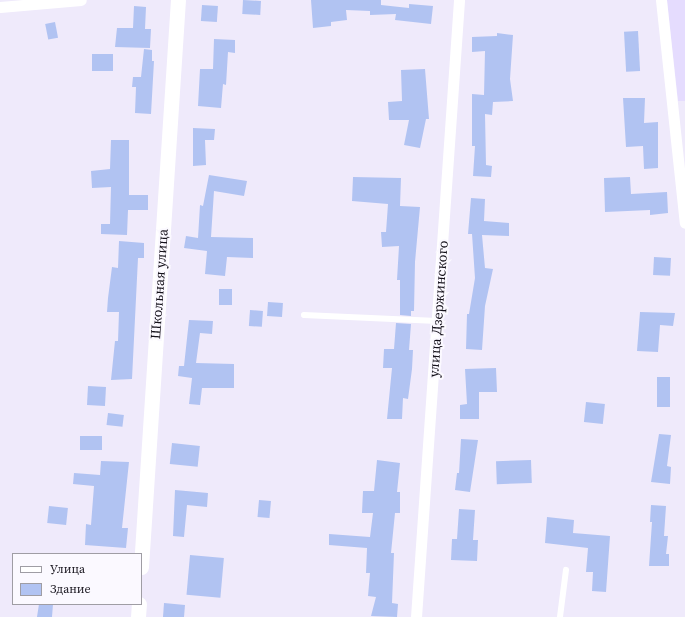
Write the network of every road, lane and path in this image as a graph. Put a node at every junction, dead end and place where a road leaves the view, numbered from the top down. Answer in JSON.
{"nodes":[{"id":1,"x":81,"y":0,"type":"edge"},
{"id":2,"x":178,"y":0,"type":"edge"},
{"id":3,"x":459,"y":0,"type":"edge"},
{"id":4,"x":661,"y":0,"type":"edge"},
{"id":5,"x":0,"y":7,"type":"edge"},
{"id":6,"x":685,"y":223,"type":"edge"},
{"id":7,"x":304,"y":315,"type":"dead end"},
{"id":8,"x":437,"y":321,"type":"junction"},
{"id":9,"x":142,"y":553,"type":"edge"},
{"id":10,"x":566,"y":570,"type":"dead end"},
{"id":11,"x":139,"y":605,"type":"edge"},
{"id":12,"x":138,"y":617,"type":"edge"},
{"id":13,"x":416,"y":617,"type":"edge"},
{"id":14,"x":560,"y":617,"type":"edge"}],
"edges":[{"from":1,"to":5,"type":"street"},
{"from":2,"to":9,"type":"street","name":"Школьная улица"},
{"from":3,"to":8,"type":"street","name":"улица Дзержинского"},
{"from":4,"to":6,"type":"street"},
{"from":7,"to":8,"type":"lane"},
{"from":8,"to":13,"type":"street","name":"улица Дзержинского"},
{"from":10,"to":14,"type":"lane"},
{"from":11,"to":12,"type":"street"}]}
